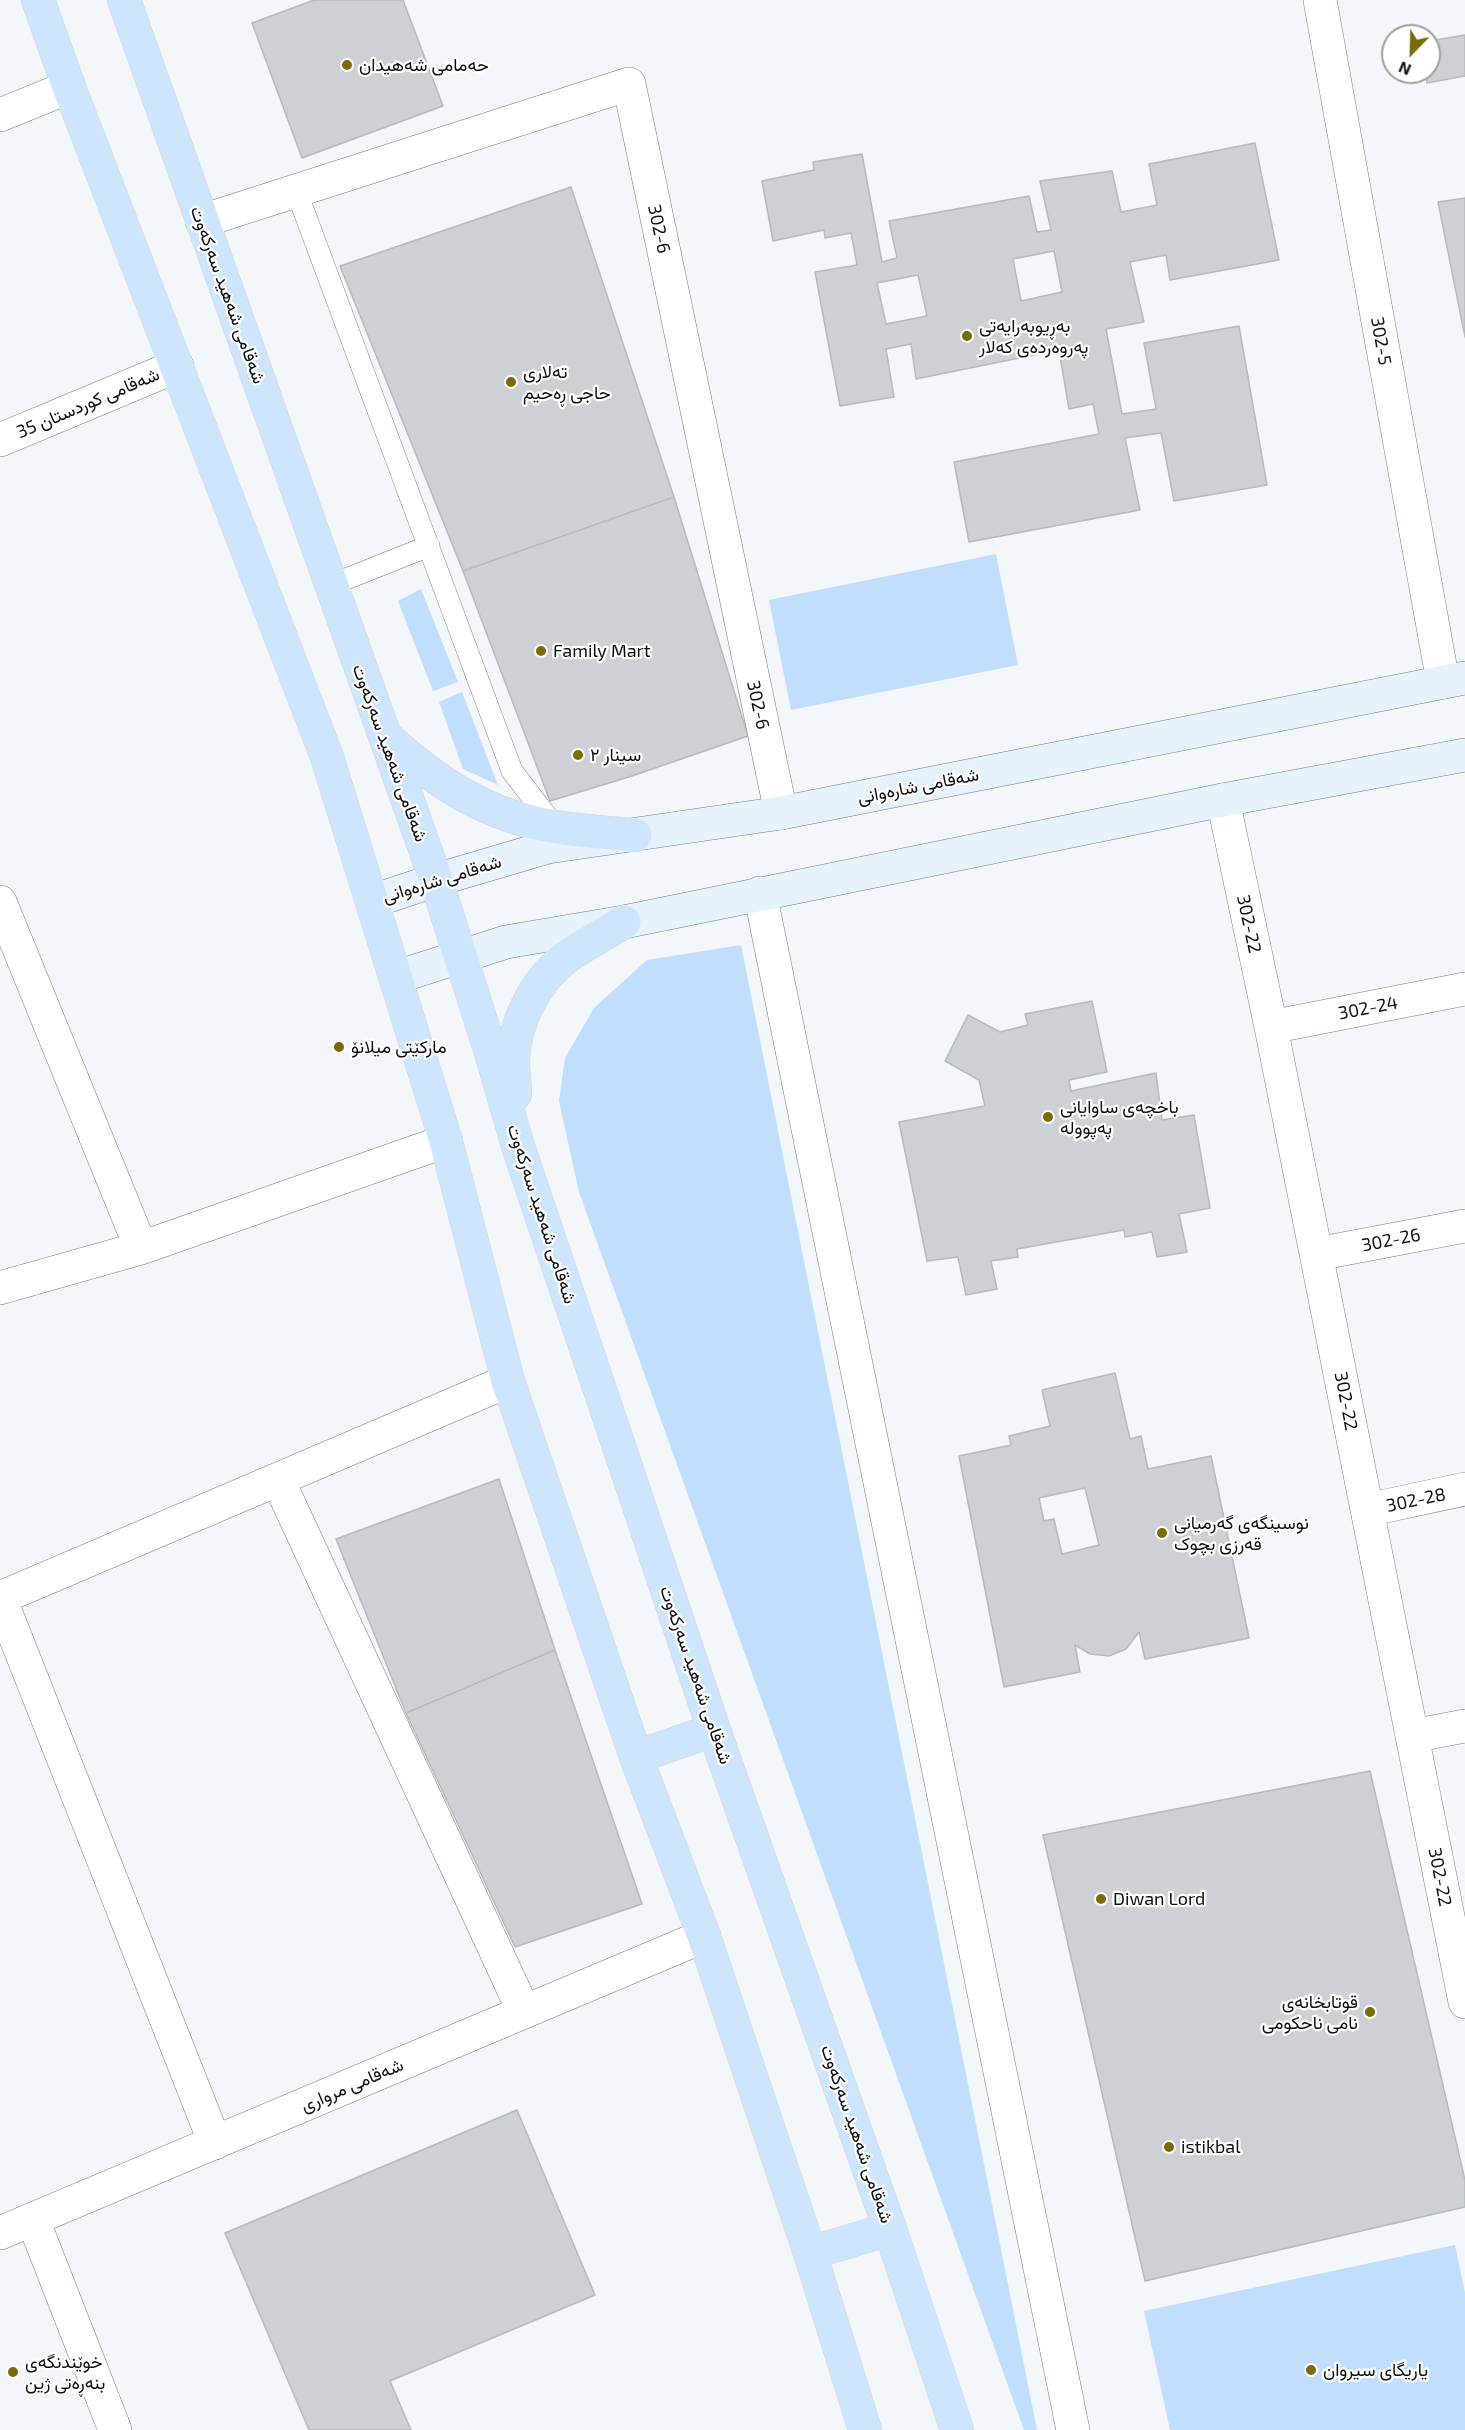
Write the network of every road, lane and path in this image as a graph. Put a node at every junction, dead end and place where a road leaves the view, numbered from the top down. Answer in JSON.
{"nodes":[{"id":1,"x":38,"y":0,"type":"edge"},
{"id":2,"x":124,"y":0,"type":"edge"},
{"id":3,"x":1320,"y":0,"type":"edge"},
{"id":4,"x":69,"y":87,"type":"junction"},
{"id":5,"x":0,"y":115,"type":"edge"},
{"id":6,"x":296,"y":190,"type":"junction"},
{"id":7,"x":202,"y":220,"type":"junction"},
{"id":8,"x":177,"y":366,"type":"junction"},
{"id":9,"x":0,"y":440,"type":"edge"},
{"id":10,"x":429,"y":546,"type":"junction"},
{"id":11,"x":331,"y":585,"type":"junction"},
{"id":12,"x":1454,"y":680,"type":"edge"},
{"id":13,"x":384,"y":734,"type":"junction"},
{"id":14,"x":1465,"y":755,"type":"edge"},
{"id":15,"x":1223,"y":800,"type":"junction"},
{"id":16,"x":781,"y":813,"type":"junction"},
{"id":17,"x":555,"y":827,"type":"junction"},
{"id":18,"x":635,"y":835,"type":"junction"},
{"id":19,"x":436,"y":880,"type":"junction"},
{"id":20,"x":760,"y":893,"type":"junction"},
{"id":21,"x":373,"y":901,"type":"junction"},
{"id":22,"x":0,"y":902,"type":"edge"},
{"id":23,"x":624,"y":922,"type":"junction"},
{"id":24,"x":459,"y":956,"type":"junction"},
{"id":25,"x":397,"y":977,"type":"junction"},
{"id":26,"x":1465,"y":989,"type":"edge"},
{"id":27,"x":1271,"y":1027,"type":"junction"},
{"id":28,"x":446,"y":1141,"type":"junction"},
{"id":29,"x":518,"y":1146,"type":"junction"},
{"id":30,"x":1465,"y":1226,"type":"edge"},
{"id":31,"x":141,"y":1248,"type":"junction"},
{"id":32,"x":1317,"y":1254,"type":"junction"},
{"id":33,"x":0,"y":1287,"type":"edge"},
{"id":34,"x":508,"y":1381,"type":"junction"},
{"id":35,"x":278,"y":1480,"type":"junction"},
{"id":36,"x":1465,"y":1489,"type":"edge"},
{"id":37,"x":1367,"y":1510,"type":"junction"},
{"id":38,"x":1465,"y":1726,"type":"edge"},
{"id":39,"x":714,"y":1730,"type":"junction"},
{"id":40,"x":1412,"y":1736,"type":"junction"},
{"id":41,"x":636,"y":1756,"type":"junction"},
{"id":42,"x":704,"y":1936,"type":"junction"},
{"id":43,"x":1462,"y":1966,"type":"edge"},
{"id":44,"x":1465,"y":2002,"type":"edge"},
{"id":45,"x":524,"y":2012,"type":"junction"},
{"id":46,"x":215,"y":2143,"type":"junction"},
{"id":47,"x":33,"y":2220,"type":"junction"},
{"id":48,"x":890,"y":2229,"type":"junction"},
{"id":49,"x":0,"y":2234,"type":"edge"},
{"id":50,"x":810,"y":2253,"type":"junction"},
{"id":51,"x":115,"y":2430,"type":"edge"},
{"id":52,"x":865,"y":2430,"type":"edge"},
{"id":53,"x":957,"y":2430,"type":"edge"},
{"id":54,"x":1073,"y":2430,"type":"edge"}],
"edges":[{"from":1,"to":4,"type":"main road"},
{"from":2,"to":7,"type":"main road","name":"شەقامی شەهید سەرکەوت"},
{"from":3,"to":12,"type":"street","name":"302-5"},
{"from":4,"to":5,"type":"street"},
{"from":4,"to":8,"type":"main road"},
{"from":6,"to":7,"type":"street","name":"302-6"},
{"from":6,"to":10,"type":"lane"},
{"from":6,"to":16,"type":"street","name":"302-6"},
{"from":7,"to":11,"type":"main road","name":"شەقامی شەهید سەرکەوت"},
{"from":8,"to":9,"type":"street","name":"شەقامی کوردستان 35"},
{"from":8,"to":21,"type":"main road"},
{"from":10,"to":11,"type":"lane"},
{"from":10,"to":17,"type":"lane"},
{"from":11,"to":13,"type":"main road","name":"شەقامی شەهید سەرکەوت"},
{"from":12,"to":16,"type":"main road","name":"شەقامی شارەوانی"},
{"from":13,"to":17,"type":"main road"},
{"from":13,"to":19,"type":"main road","name":"شەقامی شەهید سەرکەوت"},
{"from":14,"to":15,"type":"main road"},
{"from":15,"to":20,"type":"main road"},
{"from":15,"to":27,"type":"street","name":"302-22"},
{"from":16,"to":18,"type":"main road","name":"شەقامی شارەوانی"},
{"from":17,"to":18,"type":"main road"},
{"from":18,"to":19,"type":"main road","name":"شەقامی شارەوانی"},
{"from":19,"to":21,"type":"main road","name":"شەقامی شارەوانی"},
{"from":19,"to":24,"type":"main road","name":"شەقامی شەهید سەرکەوت"},
{"from":20,"to":23,"type":"main road"},
{"from":20,"to":54,"type":"street"},
{"from":21,"to":25,"type":"main road"},
{"from":22,"to":31,"type":"street"},
{"from":23,"to":24,"type":"main road"},
{"from":23,"to":29,"type":"main road"},
{"from":24,"to":25,"type":"main road"},
{"from":24,"to":29,"type":"main road","name":"شەقامی شەهید سەرکەوت"},
{"from":25,"to":28,"type":"main road"},
{"from":26,"to":27,"type":"street","name":"302-24"},
{"from":27,"to":32,"type":"street","name":"302-22"},
{"from":28,"to":31,"type":"street"},
{"from":28,"to":34,"type":"main road"},
{"from":29,"to":39,"type":"main road","name":"شەقامی شەهید سەرکەوت"},
{"from":30,"to":32,"type":"street","name":"302-26"},
{"from":31,"to":33,"type":"street"},
{"from":32,"to":37,"type":"street","name":"302-22"},
{"from":34,"to":35,"type":"street"},
{"from":34,"to":41,"type":"main road"},
{"from":35,"to":45,"type":"street"},
{"from":35,"to":46,"type":"street"},
{"from":36,"to":37,"type":"street","name":"302-28"},
{"from":37,"to":40,"type":"street","name":"302-22"},
{"from":38,"to":40,"type":"street"},
{"from":39,"to":41,"type":"main road"},
{"from":39,"to":48,"type":"main road","name":"شەقامی شەهید سەرکەوت"},
{"from":40,"to":43,"type":"street","name":"302-22"},
{"from":41,"to":42,"type":"main road"},
{"from":42,"to":45,"type":"street","name":"شەقامی مرواری"},
{"from":42,"to":50,"type":"main road"},
{"from":43,"to":44,"type":"street","name":"302-22"},
{"from":45,"to":46,"type":"street","name":"شەقامی مرواری"},
{"from":46,"to":47,"type":"street","name":"شەقامی مرواری"},
{"from":47,"to":49,"type":"street","name":"شەقامی مرواری"},
{"from":47,"to":51,"type":"street"},
{"from":48,"to":50,"type":"main road"},
{"from":48,"to":53,"type":"main road","name":"شەقامی شەهید سەرکەوت"},
{"from":50,"to":52,"type":"main road"}]}
